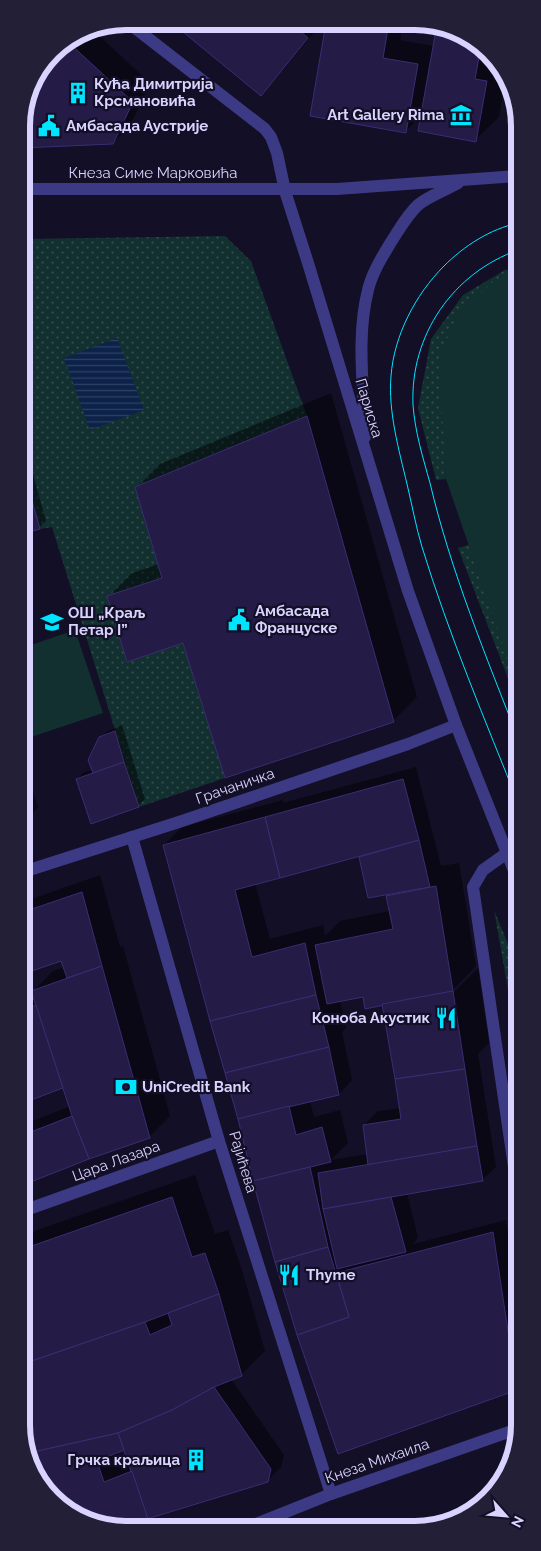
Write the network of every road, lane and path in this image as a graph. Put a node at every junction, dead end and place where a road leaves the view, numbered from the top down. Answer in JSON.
{"nodes":[{"id":1,"x":138,"y":30,"type":"edge"},
{"id":2,"x":511,"y":177,"type":"edge"},
{"id":3,"x":463,"y":180,"type":"junction"},
{"id":4,"x":30,"y":189,"type":"edge"},
{"id":5,"x":284,"y":190,"type":"junction"},
{"id":6,"x":366,"y":455,"type":"junction"},
{"id":7,"x":456,"y":725,"type":"junction"},
{"id":8,"x":132,"y":837,"type":"junction"},
{"id":9,"x":507,"y":853,"type":"junction"},
{"id":10,"x":511,"y":863,"type":"edge"},
{"id":11,"x":30,"y":869,"type":"edge"},
{"id":12,"x":219,"y":1141,"type":"junction"},
{"id":13,"x":511,"y":1146,"type":"edge"},
{"id":14,"x":30,"y":1208,"type":"edge"},
{"id":15,"x":511,"y":1431,"type":"edge"},
{"id":16,"x":331,"y":1494,"type":"junction"},
{"id":17,"x":264,"y":1521,"type":"edge"}],
"edges":[{"from":1,"to":5,"type":"street","name":"Париска"},
{"from":2,"to":3,"type":"street"},
{"from":3,"to":5,"type":"street"},
{"from":3,"to":6,"type":"street"},
{"from":4,"to":5,"type":"street","name":"Кнеза Симе Марковића"},
{"from":5,"to":6,"type":"street","name":"Париска"},
{"from":6,"to":7,"type":"street","name":"Париска"},
{"from":7,"to":8,"type":"street","name":"Грачаничка"},
{"from":7,"to":9,"type":"street","name":"Париска"},
{"from":8,"to":11,"type":"street","name":"Грачаничка"},
{"from":8,"to":12,"type":"street","name":"Рајићева"},
{"from":9,"to":10,"type":"street","name":"Париска"},
{"from":9,"to":13,"type":"street"},
{"from":12,"to":14,"type":"street","name":"Цара Лазара"},
{"from":12,"to":16,"type":"street","name":"Рајићева"},
{"from":15,"to":16,"type":"street","name":"Кнеза Михаила"},
{"from":16,"to":17,"type":"street","name":"Кнеза Михаила"}]}
